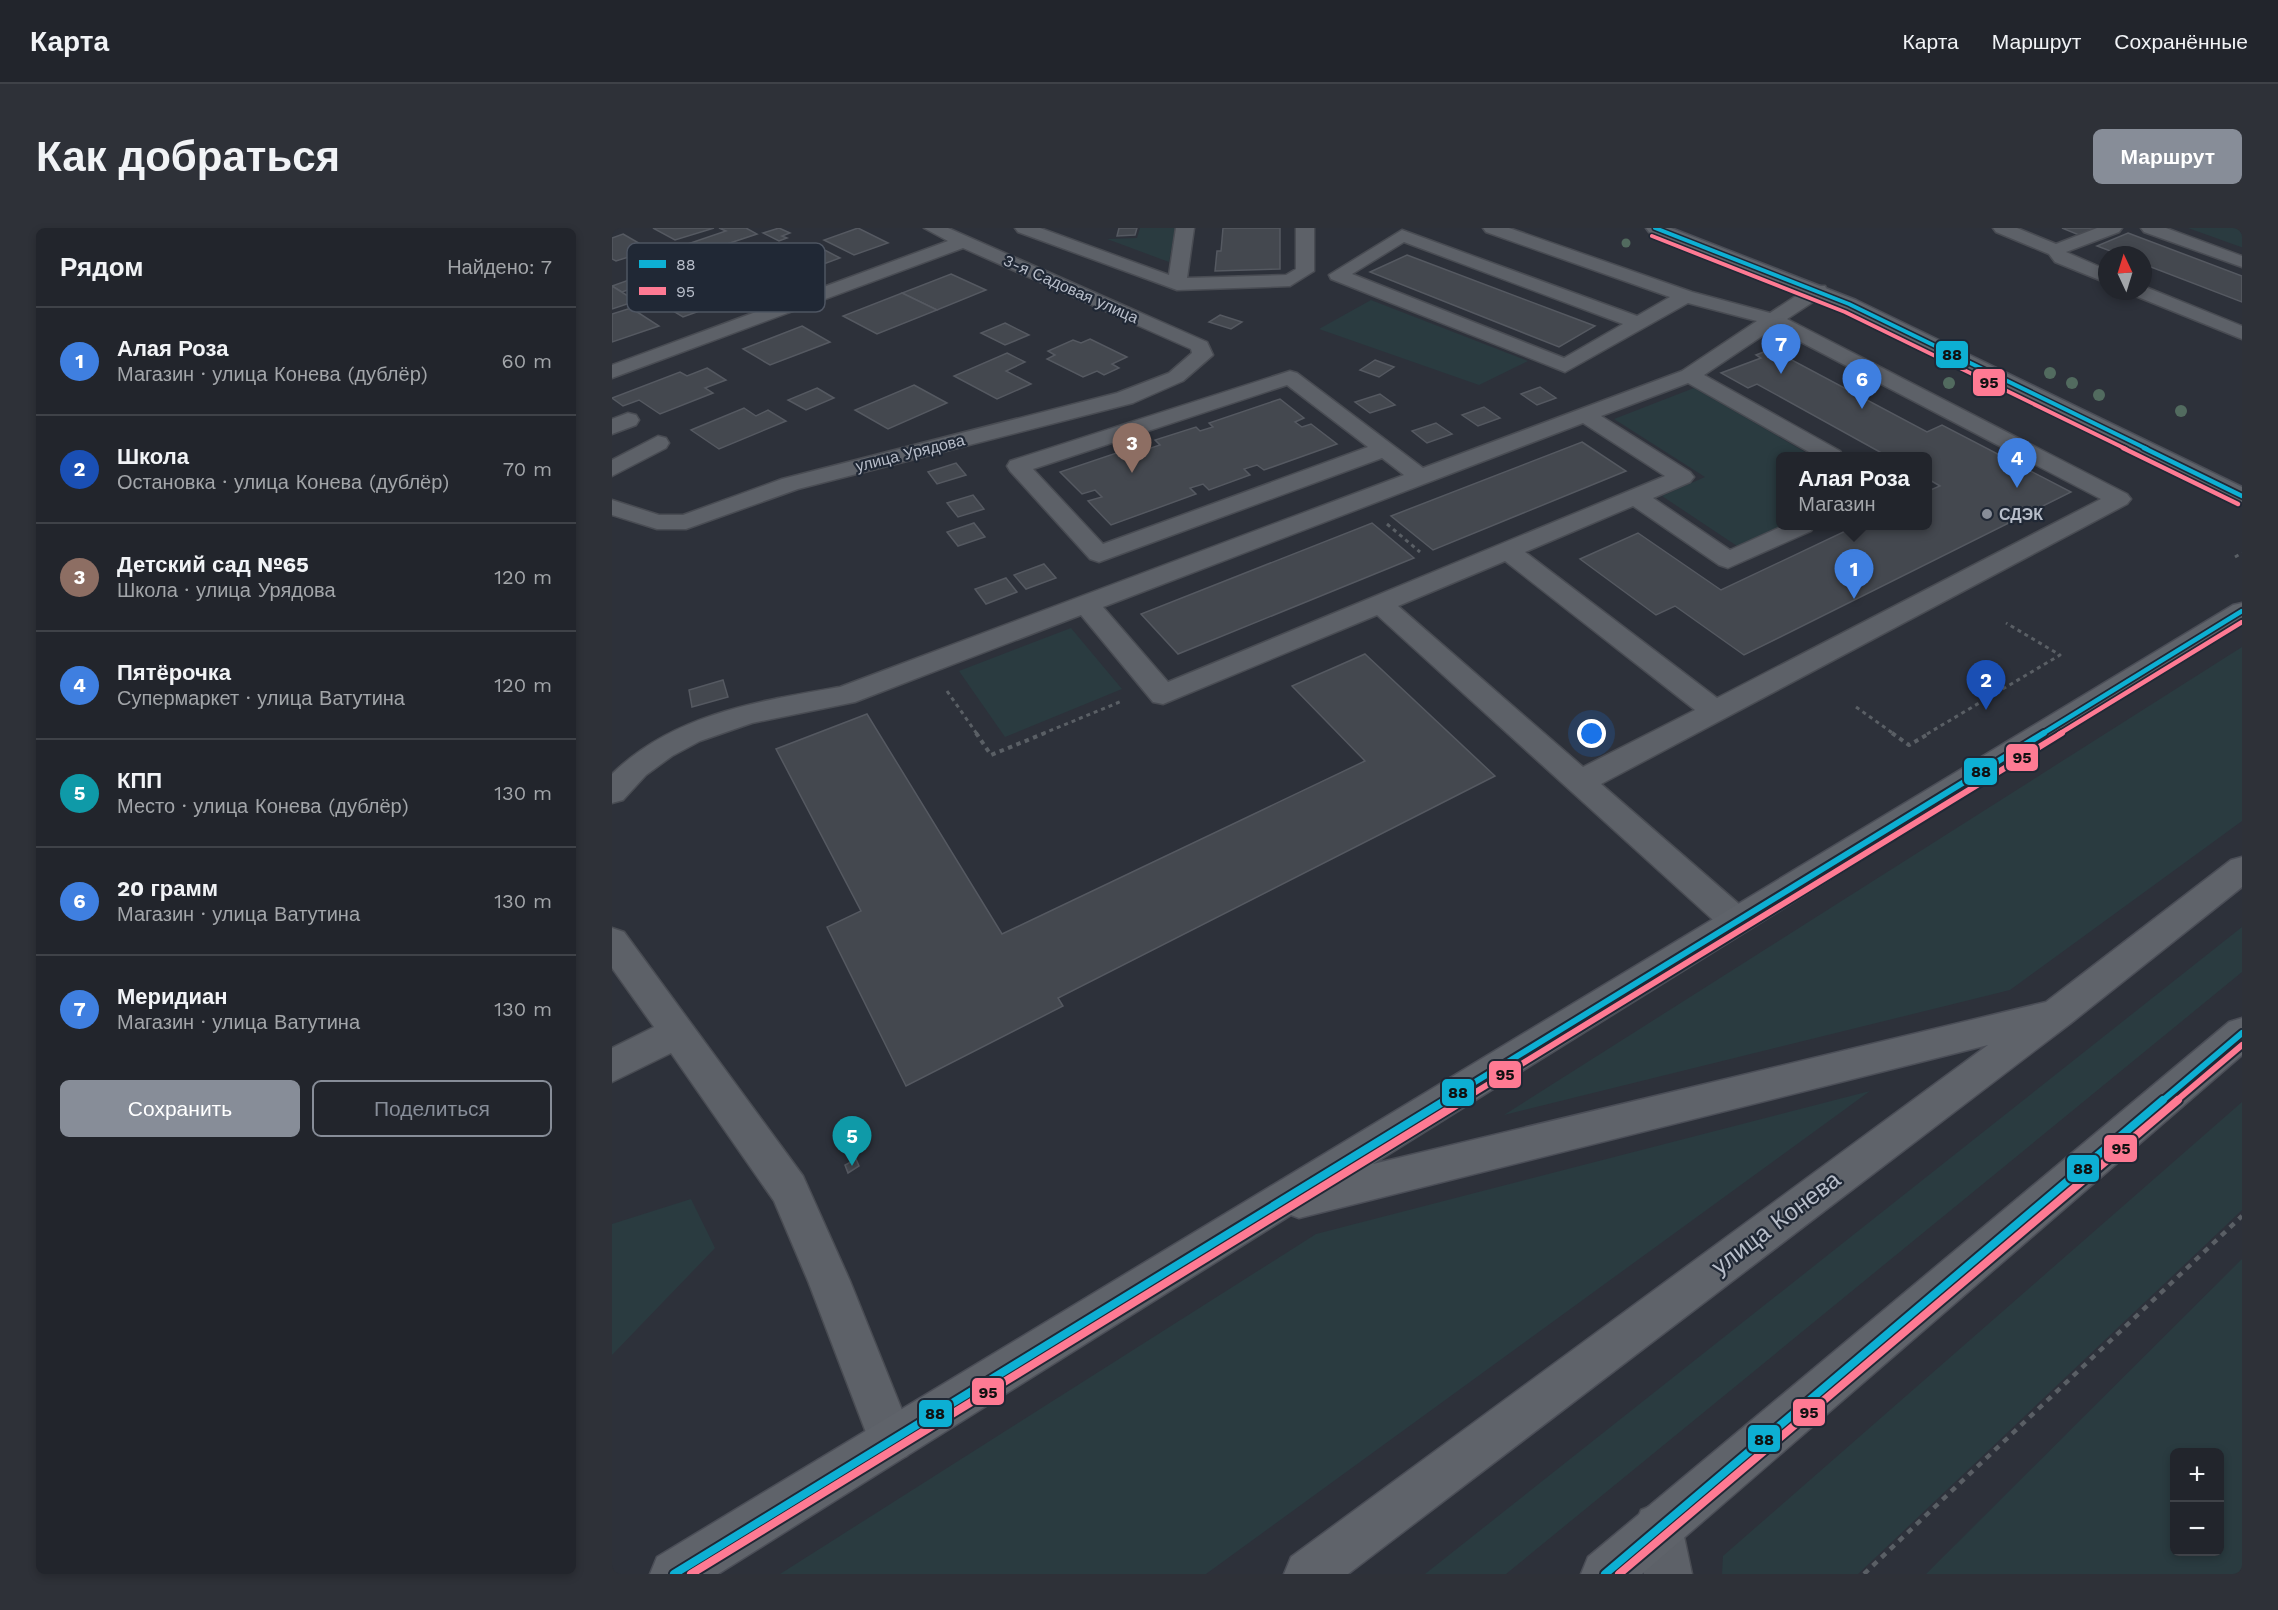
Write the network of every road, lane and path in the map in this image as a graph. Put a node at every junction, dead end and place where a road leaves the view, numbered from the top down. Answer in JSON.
{"nodes":[{"id":1,"x":933,"y":228,"type":"edge"},
{"id":2,"x":1057,"y":228,"type":"edge"},
{"id":3,"x":1185,"y":228,"type":"edge"},
{"id":4,"x":1305,"y":228,"type":"edge"},
{"id":5,"x":1492,"y":228,"type":"edge"},
{"id":6,"x":1658,"y":228,"type":"edge"},
{"id":7,"x":2002,"y":228,"type":"edge"},
{"id":8,"x":2113,"y":228,"type":"edge"},
{"id":9,"x":2150,"y":228,"type":"edge"},
{"id":10,"x":1030,"y":230,"type":"edge"},
{"id":11,"x":963,"y":242,"type":"junction"},
{"id":12,"x":2056,"y":250,"type":"junction"},
{"id":13,"x":2242,"y":262,"type":"edge"},
{"id":14,"x":2098,"y":274,"type":"edge"},
{"id":15,"x":1176,"y":284,"type":"junction"},
{"id":16,"x":1818,"y":290,"type":"junction"},
{"id":17,"x":825,"y":293,"type":"edge"},
{"id":18,"x":1685,"y":296,"type":"junction"},
{"id":19,"x":2152,"y":296,"type":"edge"},
{"id":20,"x":774,"y":312,"type":"edge"},
{"id":21,"x":1772,"y":319,"type":"junction"},
{"id":22,"x":1639,"y":323,"type":"junction"},
{"id":23,"x":2242,"y":333,"type":"edge"},
{"id":24,"x":1203,"y":356,"type":"joint"},
{"id":25,"x":612,"y":372,"type":"edge"},
{"id":26,"x":1689,"y":375,"type":"junction"},
{"id":27,"x":1585,"y":415,"type":"junction"},
{"id":28,"x":658,"y":443,"type":"dead end"},
{"id":29,"x":1385,"y":449,"type":"junction"},
{"id":30,"x":1825,"y":452,"type":"edge"},
{"id":31,"x":612,"y":469,"type":"edge"},
{"id":32,"x":1421,"y":477,"type":"junction"},
{"id":33,"x":1635,"y":496,"type":"junction"},
{"id":34,"x":2242,"y":496,"type":"edge"},
{"id":35,"x":612,"y":507,"type":"edge"},
{"id":36,"x":1791,"y":530,"type":"edge"},
{"id":37,"x":1507,"y":550,"type":"junction"},
{"id":38,"x":2242,"y":553,"type":"edge"},
{"id":39,"x":2235,"y":557,"type":"dead end"},
{"id":40,"x":1086,"y":604,"type":"junction"},
{"id":41,"x":1380,"y":604,"type":"junction"},
{"id":42,"x":2242,"y":611,"type":"edge"},
{"id":43,"x":2006,"y":623,"type":"dead end"},
{"id":44,"x":1856,"y":707,"type":"dead end"},
{"id":45,"x":1715,"y":711,"type":"junction"},
{"id":46,"x":1580,"y":782,"type":"junction"},
{"id":47,"x":612,"y":792,"type":"edge"},
{"id":48,"x":2242,"y":869,"type":"edge"},
{"id":49,"x":1735,"y":920,"type":"junction"},
{"id":50,"x":612,"y":941,"type":"edge"},
{"id":51,"x":2058,"y":1013,"type":"junction"},
{"id":52,"x":678,"y":1032,"type":"junction"},
{"id":53,"x":2242,"y":1033,"type":"edge"},
{"id":54,"x":612,"y":1066,"type":"edge"},
{"id":55,"x":1271,"y":1207,"type":"junction"},
{"id":56,"x":2242,"y":1216,"type":"edge"},
{"id":57,"x":891,"y":1440,"type":"junction"},
{"id":58,"x":1658,"y":1527,"type":"junction"},
{"id":59,"x":674,"y":1574,"type":"edge"},
{"id":60,"x":1308,"y":1574,"type":"edge"},
{"id":61,"x":1605,"y":1574,"type":"edge"},
{"id":62,"x":1668,"y":1574,"type":"edge"},
{"id":63,"x":1864,"y":1574,"type":"edge"}],
"edges":[{"from":1,"to":11,"type":"street","name":"3-я Садовая улица"},
{"from":2,"to":10,"type":"street"},
{"from":3,"to":15,"type":"street"},
{"from":4,"to":15,"type":"street"},
{"from":5,"to":18,"type":"street"},
{"from":6,"to":16,"type":"main road"},
{"from":7,"to":12,"type":"street"},
{"from":8,"to":12,"type":"street"},
{"from":9,"to":13,"type":"street"},
{"from":10,"to":15,"type":"street"},
{"from":11,"to":17,"type":"street"},
{"from":11,"to":24,"type":"street","name":"3-я Садовая улица"},
{"from":12,"to":14,"type":"street"},
{"from":16,"to":21,"type":"street"},
{"from":16,"to":34,"type":"main road"},
{"from":18,"to":21,"type":"street"},
{"from":18,"to":22,"type":"street"},
{"from":19,"to":23,"type":"street"},
{"from":20,"to":25,"type":"street"},
{"from":21,"to":26,"type":"street"},
{"from":21,"to":45,"type":"street"},
{"from":22,"to":22,"type":"street"},
{"from":24,"to":35,"type":"street","name":"улица Урядова"},
{"from":26,"to":27,"type":"street"},
{"from":26,"to":30,"type":"street"},
{"from":27,"to":32,"type":"street"},
{"from":27,"to":33,"type":"street"},
{"from":28,"to":31,"type":"street"},
{"from":29,"to":29,"type":"street"},
{"from":29,"to":32,"type":"street"},
{"from":32,"to":40,"type":"street"},
{"from":33,"to":36,"type":"street"},
{"from":33,"to":37,"type":"street"},
{"from":37,"to":41,"type":"street"},
{"from":37,"to":45,"type":"street"},
{"from":38,"to":39,"type":"path"},
{"from":40,"to":41,"type":"street"},
{"from":40,"to":47,"type":"street"},
{"from":41,"to":46,"type":"street"},
{"from":42,"to":49,"type":"main road"},
{"from":43,"to":44,"type":"path"},
{"from":45,"to":46,"type":"street"},
{"from":46,"to":49,"type":"street"},
{"from":48,"to":51,"type":"main road","name":"улица Конева"},
{"from":49,"to":55,"type":"main road"},
{"from":50,"to":52,"type":"street"},
{"from":51,"to":55,"type":"main road"},
{"from":51,"to":60,"type":"main road","name":"улица Конева"},
{"from":52,"to":54,"type":"street"},
{"from":52,"to":57,"type":"street"},
{"from":53,"to":58,"type":"main road"},
{"from":55,"to":57,"type":"main road"},
{"from":56,"to":63,"type":"path"},
{"from":57,"to":59,"type":"main road"},
{"from":58,"to":61,"type":"main road"},
{"from":58,"to":62,"type":"street"}]}
